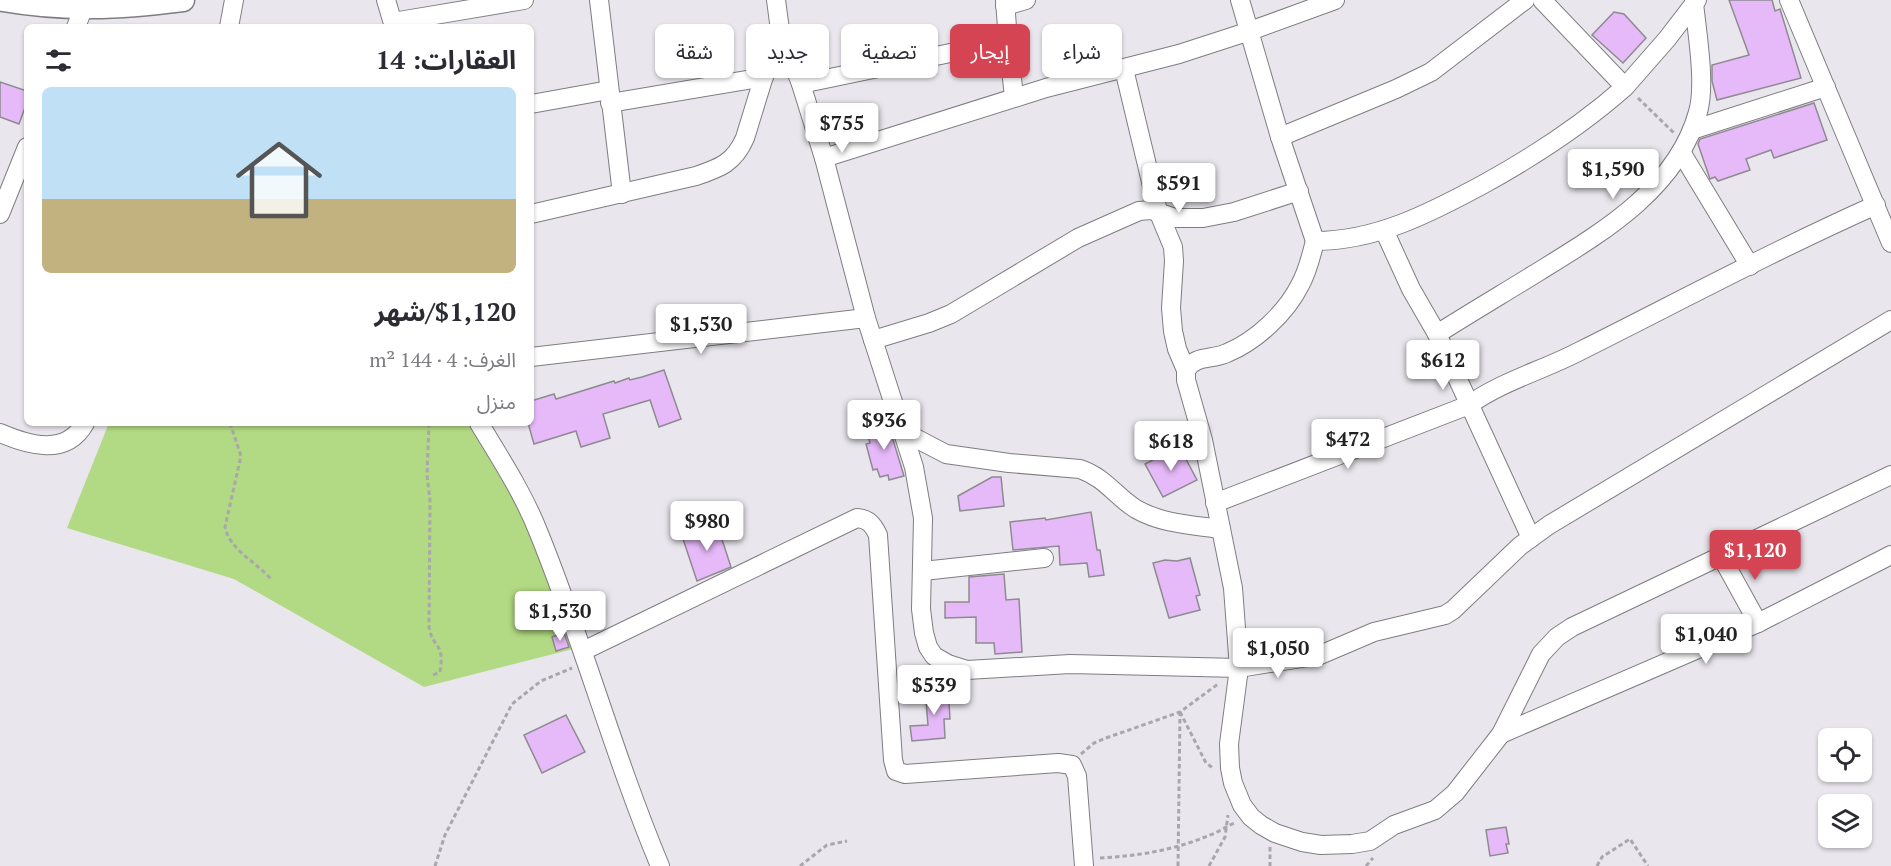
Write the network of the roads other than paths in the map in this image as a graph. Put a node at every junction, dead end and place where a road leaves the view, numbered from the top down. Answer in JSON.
{"nodes":[{"id":1,"x":3,"y":0,"type":"edge"},
{"id":2,"x":183,"y":0,"type":"edge"},
{"id":3,"x":234,"y":0,"type":"edge"},
{"id":4,"x":386,"y":0,"type":"edge"},
{"id":5,"x":524,"y":0,"type":"edge"},
{"id":6,"x":599,"y":0,"type":"edge"},
{"id":7,"x":776,"y":0,"type":"edge"},
{"id":8,"x":1026,"y":0,"type":"edge"},
{"id":9,"x":1240,"y":0,"type":"edge"},
{"id":10,"x":1335,"y":0,"type":"edge"},
{"id":11,"x":1525,"y":0,"type":"edge"},
{"id":12,"x":1542,"y":0,"type":"edge"},
{"id":13,"x":1789,"y":0,"type":"edge"},
{"id":14,"x":1695,"y":1,"type":"edge"},
{"id":15,"x":1005,"y":3,"type":"edge"},
{"id":16,"x":80,"y":18,"type":"edge"},
{"id":17,"x":230,"y":24,"type":"edge"},
{"id":18,"x":394,"y":24,"type":"edge"},
{"id":19,"x":779,"y":24,"type":"edge"},
{"id":20,"x":1007,"y":24,"type":"edge"},
{"id":21,"x":1250,"y":31,"type":"junction"},
{"id":22,"x":950,"y":53,"type":"edge"},
{"id":23,"x":1124,"y":69,"type":"junction"},
{"id":24,"x":756,"y":78,"type":"edge"},
{"id":25,"x":764,"y":78,"type":"edge"},
{"id":26,"x":799,"y":78,"type":"edge"},
{"id":27,"x":1012,"y":78,"type":"edge"},
{"id":28,"x":801,"y":84,"type":"junction"},
{"id":29,"x":1625,"y":87,"type":"junction"},
{"id":30,"x":1826,"y":87,"type":"junction"},
{"id":31,"x":609,"y":96,"type":"junction"},
{"id":32,"x":1014,"y":97,"type":"junction"},
{"id":33,"x":534,"y":104,"type":"edge"},
{"id":34,"x":1280,"y":136,"type":"junction"},
{"id":35,"x":1686,"y":142,"type":"junction"},
{"id":36,"x":24,"y":154,"type":"edge"},
{"id":37,"x":824,"y":158,"type":"junction"},
{"id":38,"x":1299,"y":191,"type":"junction"},
{"id":39,"x":622,"y":194,"type":"junction"},
{"id":40,"x":1876,"y":205,"type":"junction"},
{"id":41,"x":1158,"y":211,"type":"junction"},
{"id":42,"x":534,"y":213,"type":"edge"},
{"id":43,"x":0,"y":214,"type":"edge"},
{"id":44,"x":1384,"y":230,"type":"junction"},
{"id":45,"x":1315,"y":241,"type":"junction"},
{"id":46,"x":1891,"y":243,"type":"edge"},
{"id":47,"x":1750,"y":266,"type":"junction"},
{"id":48,"x":866,"y":318,"type":"junction"},
{"id":49,"x":1891,"y":320,"type":"edge"},
{"id":50,"x":1437,"y":334,"type":"junction"},
{"id":51,"x":873,"y":340,"type":"junction"},
{"id":52,"x":534,"y":357,"type":"edge"},
{"id":53,"x":1186,"y":370,"type":"junction"},
{"id":54,"x":1469,"y":405,"type":"junction"},
{"id":55,"x":82,"y":426,"type":"edge"},
{"id":56,"x":481,"y":426,"type":"edge"},
{"id":57,"x":902,"y":431,"type":"junction"},
{"id":58,"x":0,"y":433,"type":"edge"},
{"id":59,"x":1891,"y":475,"type":"edge"},
{"id":60,"x":1215,"y":502,"type":"junction"},
{"id":61,"x":1221,"y":529,"type":"junction"},
{"id":62,"x":1532,"y":538,"type":"junction"},
{"id":63,"x":1891,"y":555,"type":"edge"},
{"id":64,"x":1721,"y":556,"type":"junction"},
{"id":65,"x":1044,"y":558,"type":"dead end"},
{"id":66,"x":923,"y":571,"type":"junction"},
{"id":67,"x":1758,"y":623,"type":"junction"},
{"id":68,"x":585,"y":656,"type":"junction"},
{"id":69,"x":1239,"y":668,"type":"junction"},
{"id":70,"x":1501,"y":734,"type":"junction"},
{"id":71,"x":1084,"y":862,"type":"edge"},
{"id":72,"x":660,"y":866,"type":"edge"}],
"edges":[{"from":1,"to":16,"type":"main road"},
{"from":2,"to":16,"type":"main road"},
{"from":3,"to":17,"type":"street"},
{"from":4,"to":18,"type":"street"},
{"from":5,"to":18,"type":"street"},
{"from":6,"to":31,"type":"street"},
{"from":7,"to":19,"type":"street"},
{"from":8,"to":15,"type":"street"},
{"from":9,"to":21,"type":"street"},
{"from":10,"to":21,"type":"street"},
{"from":11,"to":34,"type":"street"},
{"from":12,"to":29,"type":"street"},
{"from":13,"to":30,"type":"street"},
{"from":14,"to":29,"type":"street"},
{"from":14,"to":35,"type":"street"},
{"from":15,"to":20,"type":"street"},
{"from":21,"to":23,"type":"street"},
{"from":21,"to":34,"type":"street"},
{"from":22,"to":28,"type":"street"},
{"from":23,"to":32,"type":"street"},
{"from":23,"to":41,"type":"street"},
{"from":24,"to":31,"type":"street"},
{"from":25,"to":39,"type":"street"},
{"from":26,"to":28,"type":"street"},
{"from":27,"to":32,"type":"street"},
{"from":28,"to":37,"type":"street"},
{"from":29,"to":44,"type":"street"},
{"from":30,"to":35,"type":"street"},
{"from":30,"to":40,"type":"street"},
{"from":31,"to":33,"type":"street"},
{"from":31,"to":39,"type":"street"},
{"from":32,"to":37,"type":"street"},
{"from":34,"to":38,"type":"street"},
{"from":35,"to":47,"type":"street"},
{"from":35,"to":50,"type":"street"},
{"from":36,"to":43,"type":"street"},
{"from":37,"to":48,"type":"street"},
{"from":38,"to":41,"type":"street"},
{"from":38,"to":45,"type":"street"},
{"from":39,"to":42,"type":"street"},
{"from":40,"to":46,"type":"street"},
{"from":40,"to":47,"type":"street"},
{"from":41,"to":51,"type":"street"},
{"from":41,"to":53,"type":"street"},
{"from":44,"to":45,"type":"street"},
{"from":44,"to":50,"type":"street"},
{"from":45,"to":53,"type":"street"},
{"from":47,"to":54,"type":"street"},
{"from":48,"to":51,"type":"street"},
{"from":48,"to":52,"type":"street"},
{"from":49,"to":62,"type":"street"},
{"from":50,"to":54,"type":"street"},
{"from":51,"to":57,"type":"street"},
{"from":53,"to":60,"type":"street"},
{"from":54,"to":60,"type":"street"},
{"from":54,"to":62,"type":"street"},
{"from":55,"to":58,"type":"street"},
{"from":56,"to":68,"type":"street"},
{"from":57,"to":61,"type":"street"},
{"from":57,"to":66,"type":"street"},
{"from":59,"to":64,"type":"street"},
{"from":60,"to":61,"type":"street"},
{"from":61,"to":69,"type":"street"},
{"from":62,"to":69,"type":"street"},
{"from":63,"to":67,"type":"street"},
{"from":64,"to":67,"type":"street"},
{"from":64,"to":70,"type":"street"},
{"from":65,"to":66,"type":"street"},
{"from":66,"to":69,"type":"street"},
{"from":67,"to":70,"type":"street"},
{"from":68,"to":71,"type":"street"},
{"from":68,"to":72,"type":"street"},
{"from":69,"to":70,"type":"street"}]}
